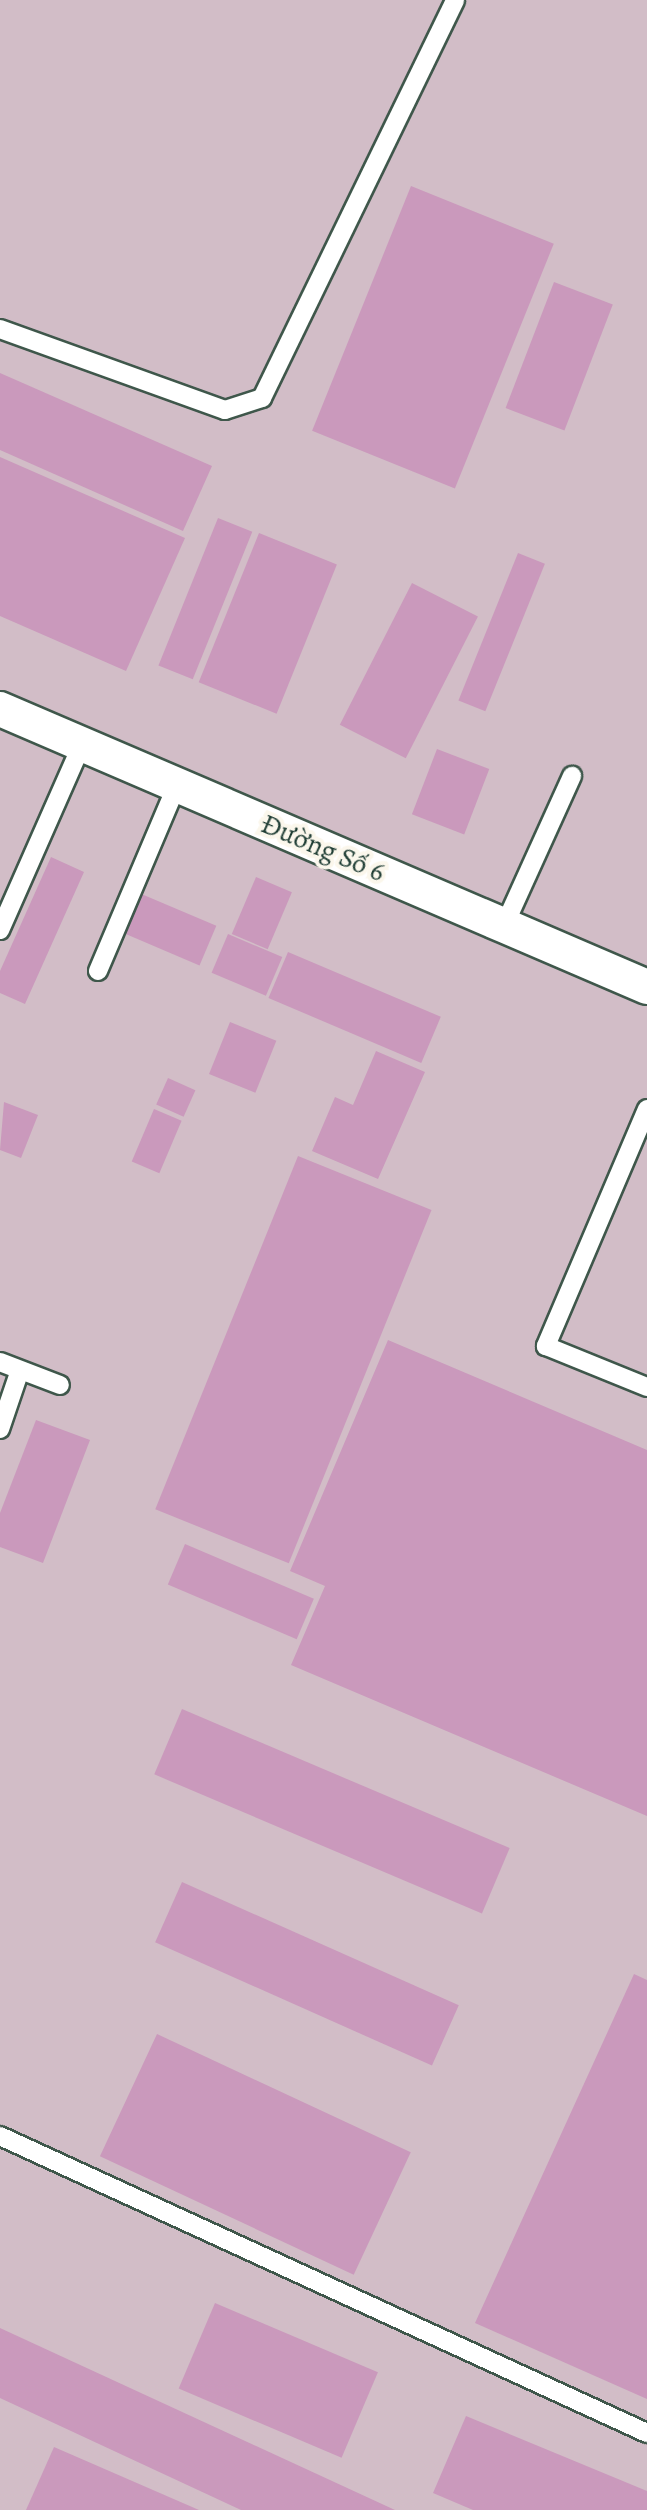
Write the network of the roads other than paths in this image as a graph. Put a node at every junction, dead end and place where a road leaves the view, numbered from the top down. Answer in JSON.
{"nodes":[{"id":1,"x":455,"y":0,"type":"edge"},
{"id":2,"x":0,"y":329,"type":"edge"},
{"id":3,"x":0,"y":709,"type":"edge"},
{"id":4,"x":82,"y":744,"type":"junction"},
{"id":5,"x":572,"y":776,"type":"dead end"},
{"id":6,"x":177,"y":785,"type":"junction"},
{"id":7,"x":504,"y":926,"type":"junction"},
{"id":8,"x":0,"y":930,"type":"edge"},
{"id":9,"x":98,"y":971,"type":"dead end"},
{"id":10,"x":647,"y":987,"type":"edge"},
{"id":11,"x":647,"y":1109,"type":"edge"},
{"id":12,"x":0,"y":1362,"type":"edge"},
{"id":13,"x":20,"y":1370,"type":"junction"},
{"id":14,"x":60,"y":1385,"type":"dead end"},
{"id":15,"x":647,"y":1387,"type":"edge"},
{"id":16,"x":0,"y":1429,"type":"edge"},
{"id":17,"x":0,"y":2136,"type":"edge"},
{"id":18,"x":647,"y":2433,"type":"edge"}],
"edges":[{"from":1,"to":2,"type":"lane"},
{"from":3,"to":4,"type":"street","name":"Đường Số 6"},
{"from":4,"to":6,"type":"street","name":"Đường Số 6"},
{"from":4,"to":8,"type":"lane"},
{"from":5,"to":7,"type":"lane"},
{"from":6,"to":7,"type":"street","name":"Đường Số 6"},
{"from":6,"to":9,"type":"lane"},
{"from":7,"to":10,"type":"street","name":"Đường Số 6"},
{"from":11,"to":15,"type":"lane"},
{"from":12,"to":13,"type":"lane"},
{"from":13,"to":14,"type":"lane"},
{"from":13,"to":16,"type":"lane"},
{"from":17,"to":18,"type":"lane"}]}
